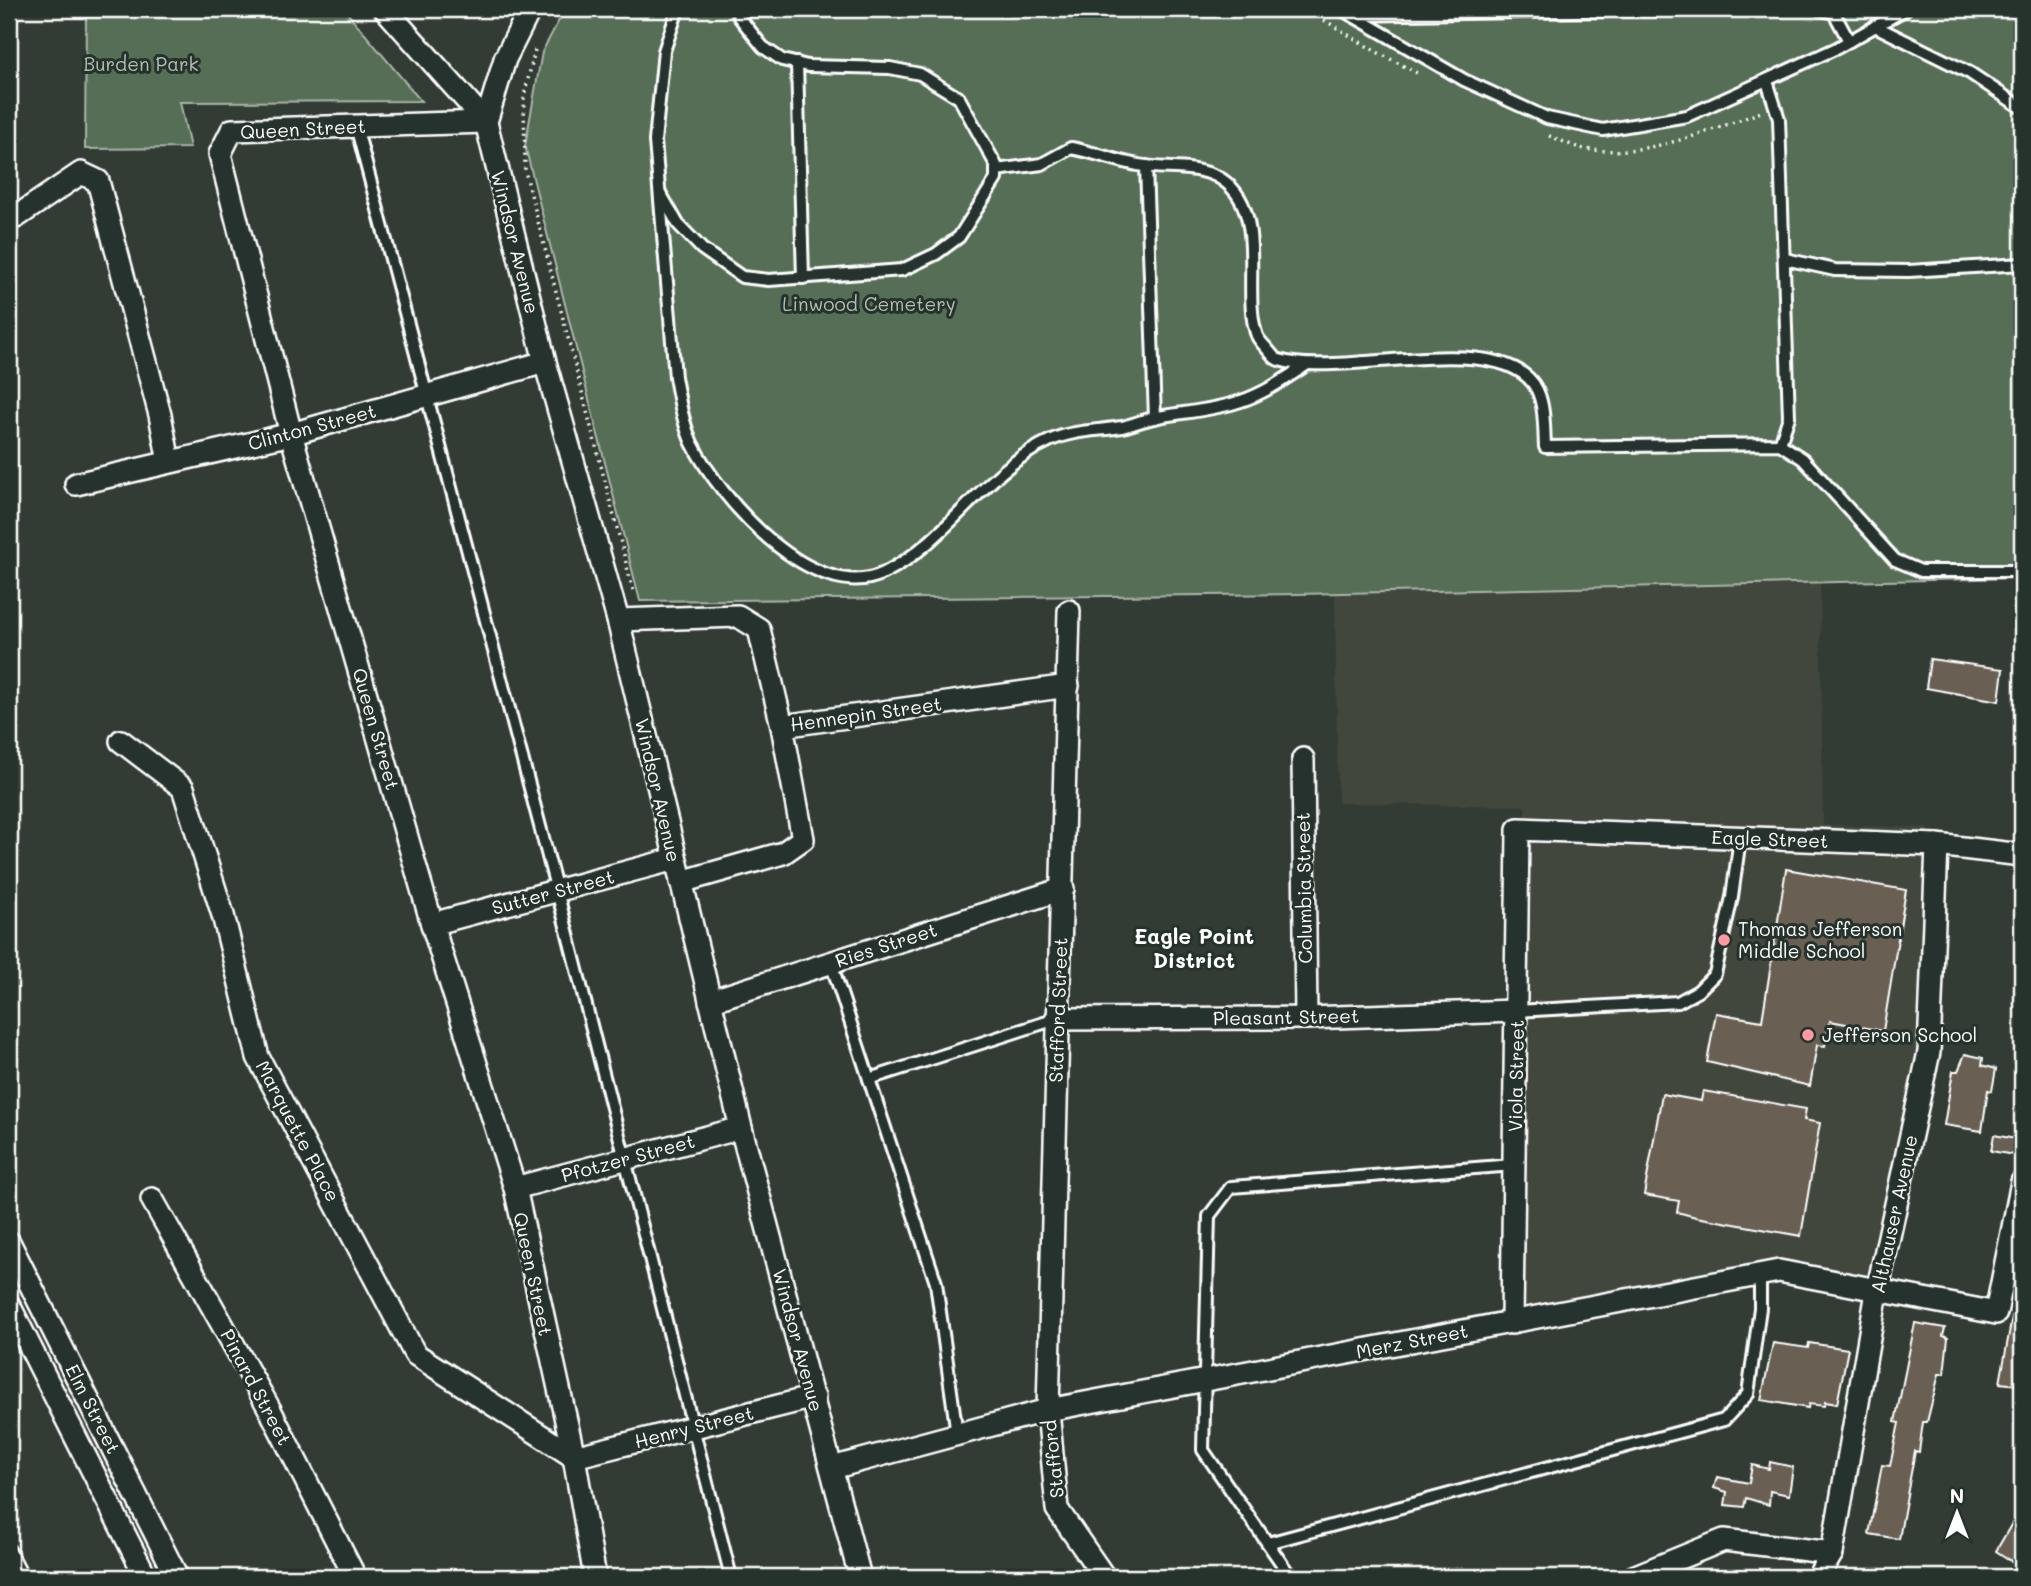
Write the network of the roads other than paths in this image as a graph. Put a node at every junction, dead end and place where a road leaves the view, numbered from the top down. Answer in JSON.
{"nodes":[{"id":1,"x":385,"y":9,"type":"edge"},
{"id":2,"x":530,"y":9,"type":"edge"},
{"id":3,"x":678,"y":9,"type":"edge"},
{"id":4,"x":737,"y":9,"type":"edge"},
{"id":5,"x":1691,"y":9,"type":"edge"},
{"id":6,"x":1819,"y":9,"type":"edge"},
{"id":7,"x":1906,"y":9,"type":"edge"},
{"id":8,"x":1346,"y":12,"type":"edge"},
{"id":9,"x":1875,"y":26,"type":"junction"},
{"id":10,"x":1849,"y":41,"type":"junction"},
{"id":11,"x":797,"y":63,"type":"junction"},
{"id":12,"x":1767,"y":81,"type":"junction"},
{"id":13,"x":2022,"y":108,"type":"edge"},
{"id":14,"x":486,"y":122,"type":"junction"},
{"id":15,"x":356,"y":126,"type":"junction"},
{"id":16,"x":1146,"y":166,"type":"junction"},
{"id":17,"x":996,"y":170,"type":"junction"},
{"id":18,"x":659,"y":190,"type":"junction"},
{"id":19,"x":9,"y":217,"type":"edge"},
{"id":20,"x":1785,"y":260,"type":"junction"},
{"id":21,"x":2022,"y":264,"type":"edge"},
{"id":22,"x":803,"y":278,"type":"junction"},
{"id":23,"x":545,"y":362,"type":"junction"},
{"id":24,"x":1306,"y":365,"type":"junction"},
{"id":25,"x":427,"y":395,"type":"junction"},
{"id":26,"x":1155,"y":418,"type":"junction"},
{"id":27,"x":291,"y":434,"type":"junction"},
{"id":28,"x":1780,"y":444,"type":"junction"},
{"id":29,"x":169,"y":462,"type":"junction"},
{"id":30,"x":76,"y":484,"type":"dead end"},
{"id":31,"x":2022,"y":571,"type":"edge"},
{"id":32,"x":1069,"y":611,"type":"dead end"},
{"id":33,"x":618,"y":620,"type":"junction"},
{"id":34,"x":1068,"y":685,"type":"junction"},
{"id":35,"x":782,"y":726,"type":"junction"},
{"id":36,"x":121,"y":741,"type":"dead end"},
{"id":37,"x":1303,"y":759,"type":"dead end"},
{"id":38,"x":1518,"y":829,"type":"joint"},
{"id":39,"x":1740,"y":838,"type":"junction"},
{"id":40,"x":1937,"y":845,"type":"junction"},
{"id":41,"x":2022,"y":855,"type":"edge"},
{"id":42,"x":675,"y":859,"type":"junction"},
{"id":43,"x":681,"y":881,"type":"junction"},
{"id":44,"x":1063,"y":888,"type":"junction"},
{"id":45,"x":557,"y":891,"type":"junction"},
{"id":46,"x":432,"y":924,"type":"junction"},
{"id":47,"x":831,"y":962,"type":"junction"},
{"id":48,"x":710,"y":1001,"type":"junction"},
{"id":49,"x":1516,"y":1012,"type":"junction"},
{"id":50,"x":1306,"y":1018,"type":"junction"},
{"id":51,"x":1056,"y":1019,"type":"junction"},
{"id":52,"x":869,"y":1079,"type":"junction"},
{"id":53,"x":741,"y":1128,"type":"junction"},
{"id":54,"x":623,"y":1159,"type":"junction"},
{"id":55,"x":1514,"y":1165,"type":"junction"},
{"id":56,"x":2022,"y":1182,"type":"edge"},
{"id":57,"x":515,"y":1188,"type":"junction"},
{"id":58,"x":152,"y":1199,"type":"dead end"},
{"id":59,"x":9,"y":1242,"type":"edge"},
{"id":60,"x":1760,"y":1275,"type":"junction"},
{"id":61,"x":1877,"y":1292,"type":"junction"},
{"id":62,"x":9,"y":1306,"type":"edge"},
{"id":63,"x":1512,"y":1323,"type":"junction"},
{"id":64,"x":1203,"y":1380,"type":"junction"},
{"id":65,"x":814,"y":1397,"type":"junction"},
{"id":66,"x":1048,"y":1410,"type":"junction"},
{"id":67,"x":692,"y":1427,"type":"junction"},
{"id":68,"x":957,"y":1434,"type":"junction"},
{"id":69,"x":574,"y":1457,"type":"junction"},
{"id":70,"x":832,"y":1468,"type":"junction"},
{"id":71,"x":1268,"y":1543,"type":"junction"},
{"id":72,"x":9,"y":1550,"type":"edge"},
{"id":73,"x":1832,"y":1553,"type":"junction"},
{"id":74,"x":23,"y":1577,"type":"edge"},
{"id":75,"x":146,"y":1577,"type":"edge"},
{"id":76,"x":177,"y":1577,"type":"edge"},
{"id":77,"x":355,"y":1577,"type":"edge"},
{"id":78,"x":595,"y":1577,"type":"edge"},
{"id":79,"x":731,"y":1577,"type":"edge"},
{"id":80,"x":860,"y":1577,"type":"edge"},
{"id":81,"x":1104,"y":1577,"type":"edge"},
{"id":82,"x":1292,"y":1577,"type":"edge"},
{"id":83,"x":1633,"y":1577,"type":"edge"},
{"id":84,"x":1818,"y":1577,"type":"edge"}],
"edges":[{"from":1,"to":14,"type":"street"},
{"from":2,"to":14,"type":"street"},
{"from":3,"to":18,"type":"lane"},
{"from":4,"to":11,"type":"lane"},
{"from":5,"to":8,"type":"lane"},
{"from":6,"to":10,"type":"lane"},
{"from":7,"to":9,"type":"lane"},
{"from":8,"to":12,"type":"lane"},
{"from":9,"to":10,"type":"lane"},
{"from":9,"to":13,"type":"lane"},
{"from":10,"to":12,"type":"lane"},
{"from":11,"to":17,"type":"lane"},
{"from":11,"to":22,"type":"lane"},
{"from":12,"to":20,"type":"lane"},
{"from":14,"to":15,"type":"street","name":"Queen Street"},
{"from":14,"to":23,"type":"street","name":"Windsor Avenue"},
{"from":15,"to":25,"type":"lane"},
{"from":15,"to":27,"type":"street","name":"Queen Street"},
{"from":16,"to":17,"type":"lane"},
{"from":16,"to":24,"type":"lane"},
{"from":16,"to":26,"type":"lane"},
{"from":17,"to":22,"type":"lane"},
{"from":18,"to":22,"type":"lane"},
{"from":18,"to":26,"type":"lane"},
{"from":19,"to":29,"type":"street"},
{"from":20,"to":21,"type":"lane"},
{"from":20,"to":28,"type":"lane"},
{"from":23,"to":25,"type":"street","name":"Clinton Street"},
{"from":23,"to":33,"type":"street","name":"Windsor Avenue"},
{"from":24,"to":26,"type":"lane"},
{"from":24,"to":28,"type":"lane"},
{"from":25,"to":27,"type":"street","name":"Clinton Street"},
{"from":25,"to":45,"type":"lane"},
{"from":27,"to":29,"type":"street","name":"Clinton Street"},
{"from":27,"to":46,"type":"street","name":"Queen Street"},
{"from":28,"to":31,"type":"lane"},
{"from":29,"to":30,"type":"street","name":"Clinton Street"},
{"from":32,"to":34,"type":"street","name":"Stafford Street"},
{"from":33,"to":35,"type":"street","name":"Hennepin Street"},
{"from":33,"to":42,"type":"street","name":"Windsor Avenue"},
{"from":34,"to":35,"type":"street","name":"Hennepin Street"},
{"from":34,"to":44,"type":"street","name":"Stafford Street"},
{"from":35,"to":43,"type":"street"},
{"from":36,"to":69,"type":"street","name":"Marquette Place"},
{"from":37,"to":50,"type":"street","name":"Columbia Street"},
{"from":38,"to":39,"type":"street","name":"Eagle Street"},
{"from":38,"to":49,"type":"street","name":"Viola Street"},
{"from":39,"to":40,"type":"street","name":"Eagle Street"},
{"from":39,"to":49,"type":"lane"},
{"from":40,"to":41,"type":"street","name":"Eagle Street"},
{"from":40,"to":61,"type":"street","name":"Althauser Avenue"},
{"from":42,"to":43,"type":"street","name":"Windsor Avenue"},
{"from":42,"to":45,"type":"street","name":"Sutter Street"},
{"from":43,"to":48,"type":"street","name":"Windsor Avenue"},
{"from":44,"to":47,"type":"street","name":"Ries Street"},
{"from":44,"to":51,"type":"street","name":"Stafford Street"},
{"from":45,"to":46,"type":"street","name":"Sutter Street"},
{"from":45,"to":54,"type":"lane"},
{"from":46,"to":57,"type":"street","name":"Queen Street"},
{"from":47,"to":48,"type":"street","name":"Ries Street"},
{"from":47,"to":52,"type":"lane"},
{"from":48,"to":53,"type":"street","name":"Windsor Avenue"},
{"from":49,"to":50,"type":"street","name":"Pleasant Street"},
{"from":49,"to":55,"type":"street","name":"Viola Street"},
{"from":50,"to":51,"type":"street","name":"Pleasant Street"},
{"from":51,"to":52,"type":"lane"},
{"from":51,"to":66,"type":"street","name":"Stafford Street"},
{"from":52,"to":68,"type":"lane"},
{"from":53,"to":54,"type":"street","name":"Pfotzer Street"},
{"from":53,"to":65,"type":"street","name":"Windsor Avenue"},
{"from":54,"to":57,"type":"street","name":"Pfotzer Street"},
{"from":54,"to":67,"type":"lane"},
{"from":55,"to":63,"type":"street","name":"Viola Street"},
{"from":55,"to":64,"type":"lane"},
{"from":56,"to":61,"type":"street","name":"Merz Street"},
{"from":57,"to":69,"type":"street","name":"Queen Street"},
{"from":58,"to":77,"type":"street","name":"Pinard Street"},
{"from":59,"to":76,"type":"street","name":"Elm Street"},
{"from":60,"to":61,"type":"street","name":"Merz Street"},
{"from":60,"to":63,"type":"street","name":"Merz Street"},
{"from":60,"to":71,"type":"lane"},
{"from":61,"to":73,"type":"street","name":"Althauser Avenue"},
{"from":62,"to":75,"type":"street","name":"Elm Street"},
{"from":63,"to":64,"type":"street","name":"Merz Street"},
{"from":64,"to":66,"type":"street","name":"Merz Street"},
{"from":64,"to":71,"type":"lane"},
{"from":65,"to":67,"type":"street","name":"Henry Street"},
{"from":65,"to":70,"type":"street","name":"Windsor Avenue"},
{"from":66,"to":68,"type":"street","name":"Merz Street"},
{"from":66,"to":81,"type":"street","name":"Stafford"},
{"from":67,"to":69,"type":"street","name":"Henry Street"},
{"from":67,"to":79,"type":"lane"},
{"from":68,"to":70,"type":"street","name":"Merz Street"},
{"from":69,"to":78,"type":"street","name":"Queen Street"},
{"from":70,"to":80,"type":"street","name":"Windsor Avenue"},
{"from":71,"to":82,"type":"lane"},
{"from":72,"to":74,"type":"lane"},
{"from":73,"to":83,"type":"street"},
{"from":73,"to":84,"type":"street","name":"Althauser Avenue"}]}
